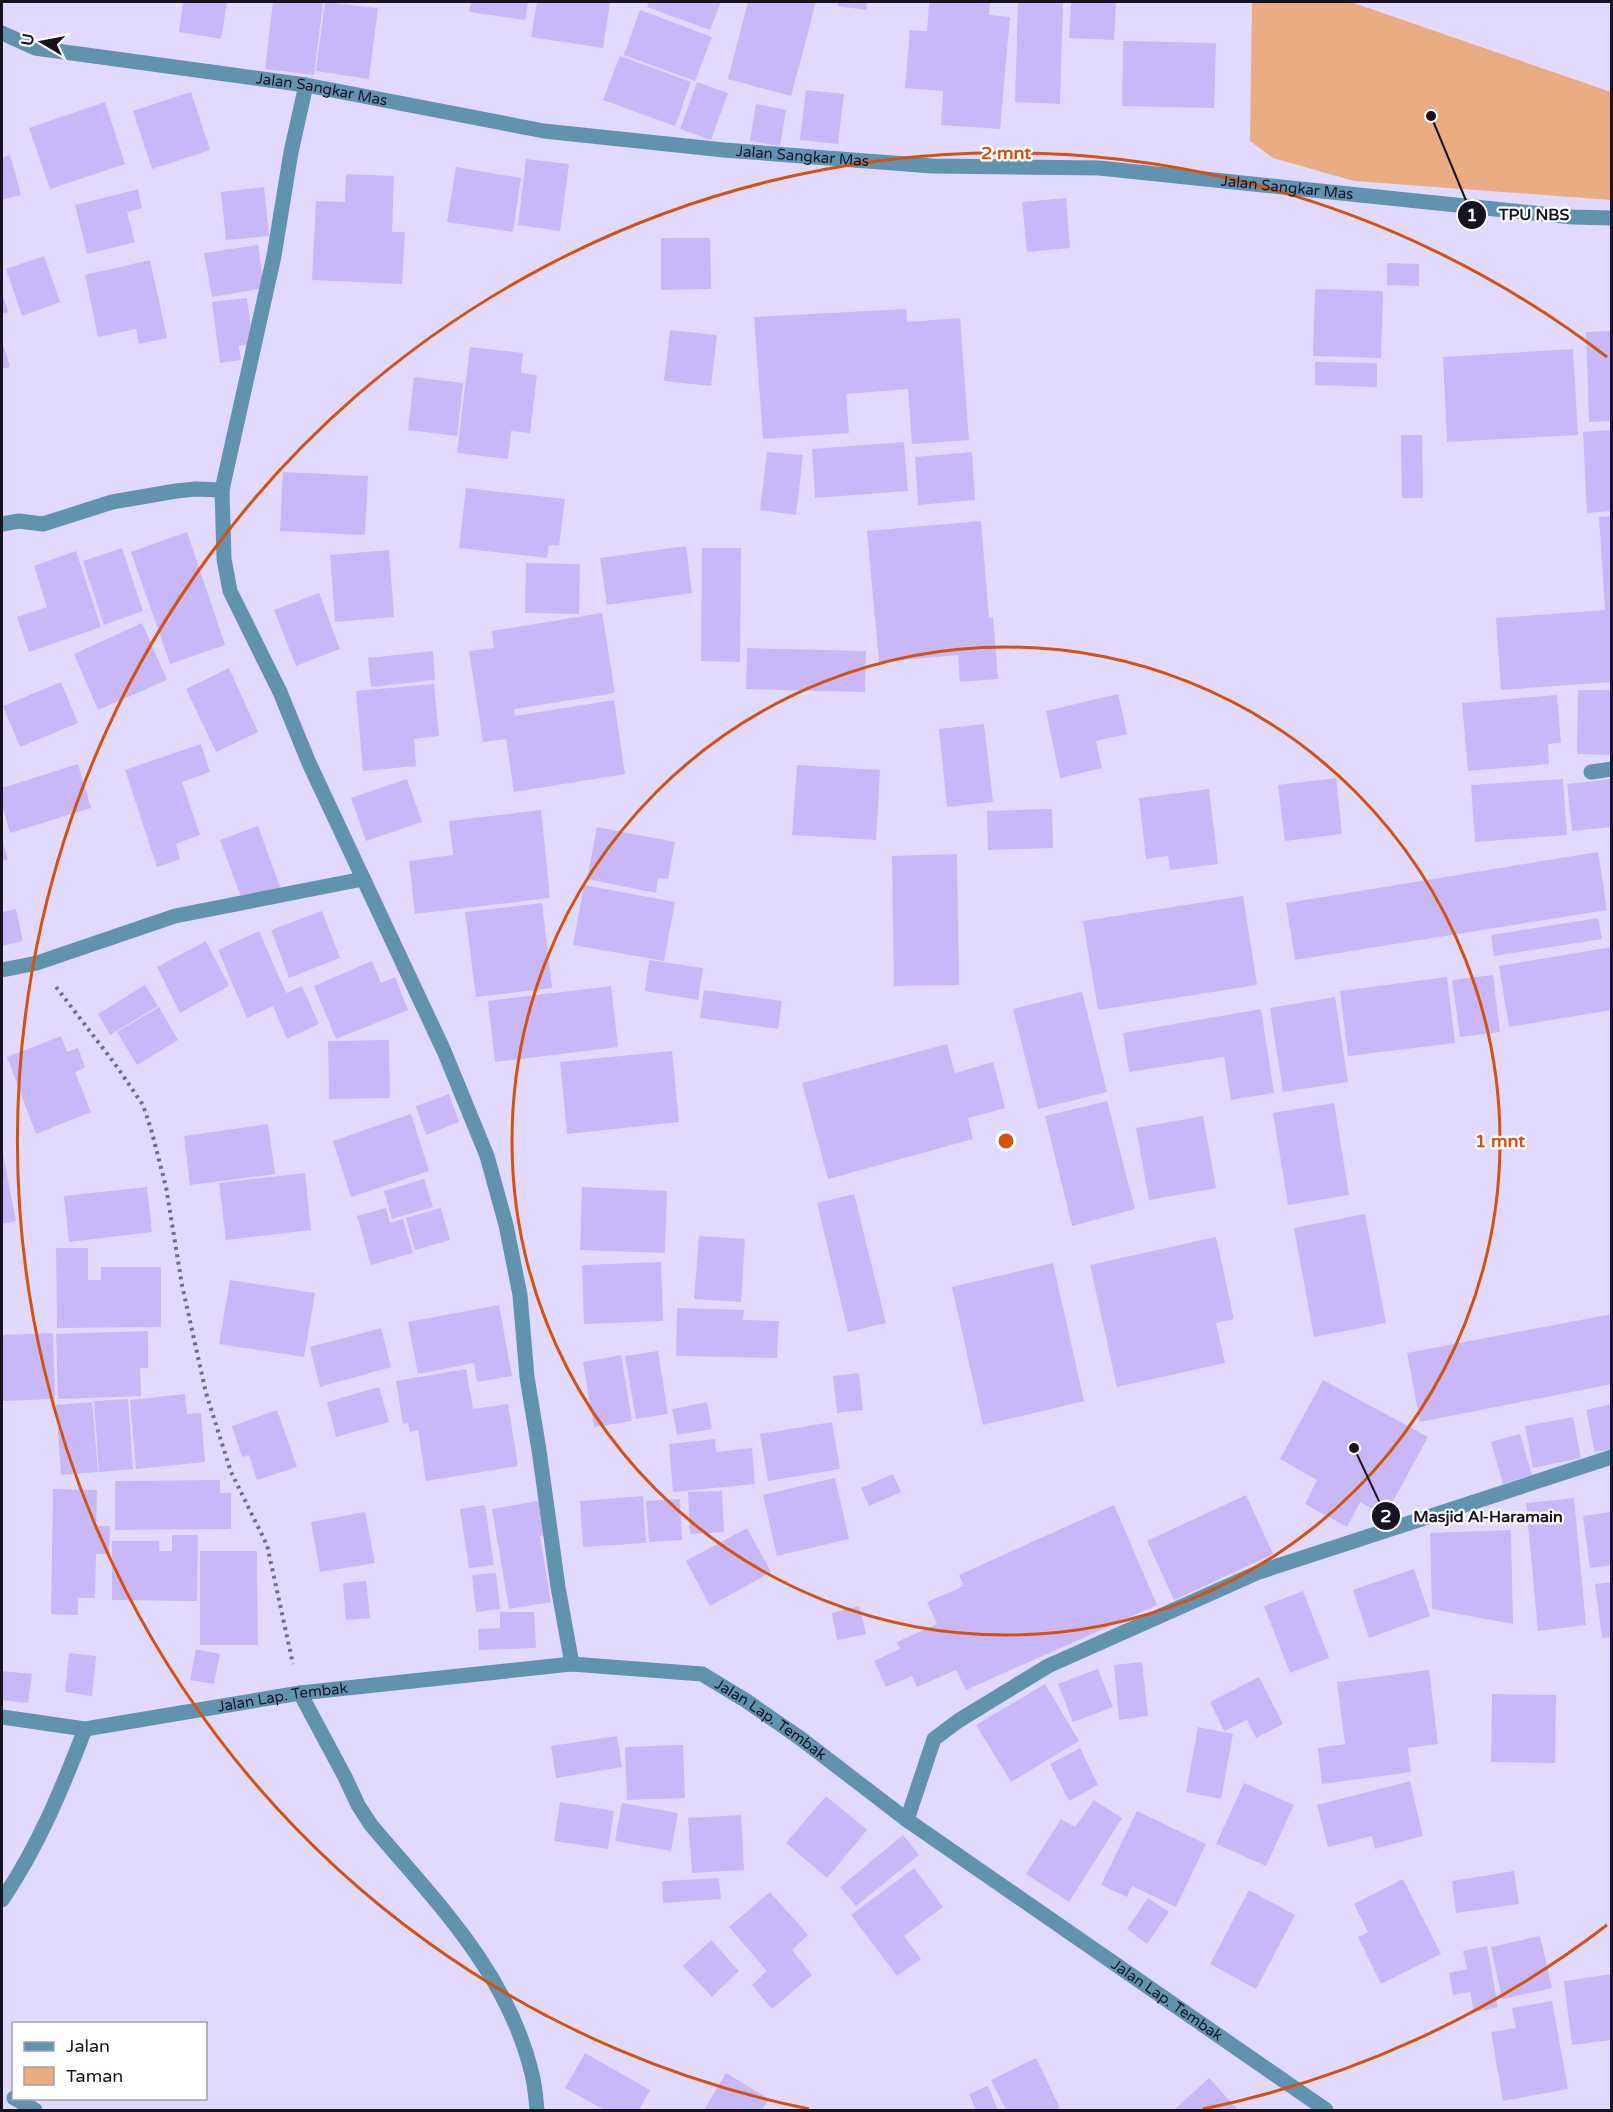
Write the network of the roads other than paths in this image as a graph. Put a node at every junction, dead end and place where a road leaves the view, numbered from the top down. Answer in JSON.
{"nodes":[{"id":1,"x":2,"y":33,"type":"edge"},
{"id":2,"x":306,"y":85,"type":"junction"},
{"id":3,"x":1611,"y":218,"type":"edge"},
{"id":4,"x":222,"y":490,"type":"junction"},
{"id":5,"x":2,"y":524,"type":"edge"},
{"id":6,"x":1611,"y":769,"type":"edge"},
{"id":7,"x":1591,"y":772,"type":"dead end"},
{"id":8,"x":363,"y":879,"type":"junction"},
{"id":9,"x":2,"y":970,"type":"edge"},
{"id":10,"x":1611,"y":1457,"type":"edge"},
{"id":11,"x":572,"y":1664,"type":"junction"},
{"id":12,"x":300,"y":1693,"type":"junction"},
{"id":13,"x":2,"y":1717,"type":"edge"},
{"id":14,"x":85,"y":1729,"type":"junction"},
{"id":15,"x":907,"y":1820,"type":"junction"},
{"id":16,"x":2,"y":1900,"type":"edge"},
{"id":17,"x":18,"y":2100,"type":"edge"},
{"id":18,"x":35,"y":2110,"type":"edge"},
{"id":19,"x":537,"y":2110,"type":"edge"},
{"id":20,"x":1326,"y":2110,"type":"edge"}],
"edges":[{"from":1,"to":2,"type":"street","name":"Jalan Sangkar Mas"},
{"from":2,"to":3,"type":"street","name":"Jalan Sangkar Mas"},
{"from":2,"to":4,"type":"street"},
{"from":4,"to":5,"type":"street"},
{"from":4,"to":8,"type":"street"},
{"from":6,"to":7,"type":"street"},
{"from":8,"to":9,"type":"street"},
{"from":8,"to":11,"type":"street"},
{"from":10,"to":15,"type":"street"},
{"from":11,"to":12,"type":"street","name":"Jalan Lap. Tembak"},
{"from":11,"to":15,"type":"street","name":"Jalan Lap. Tembak"},
{"from":12,"to":14,"type":"street","name":"Jalan Lap. Tembak"},
{"from":12,"to":19,"type":"street"},
{"from":13,"to":14,"type":"street","name":"Jalan Lap. Tembak"},
{"from":14,"to":16,"type":"street"},
{"from":15,"to":20,"type":"street","name":"Jalan Lap. Tembak"},
{"from":17,"to":18,"type":"street"}]}
